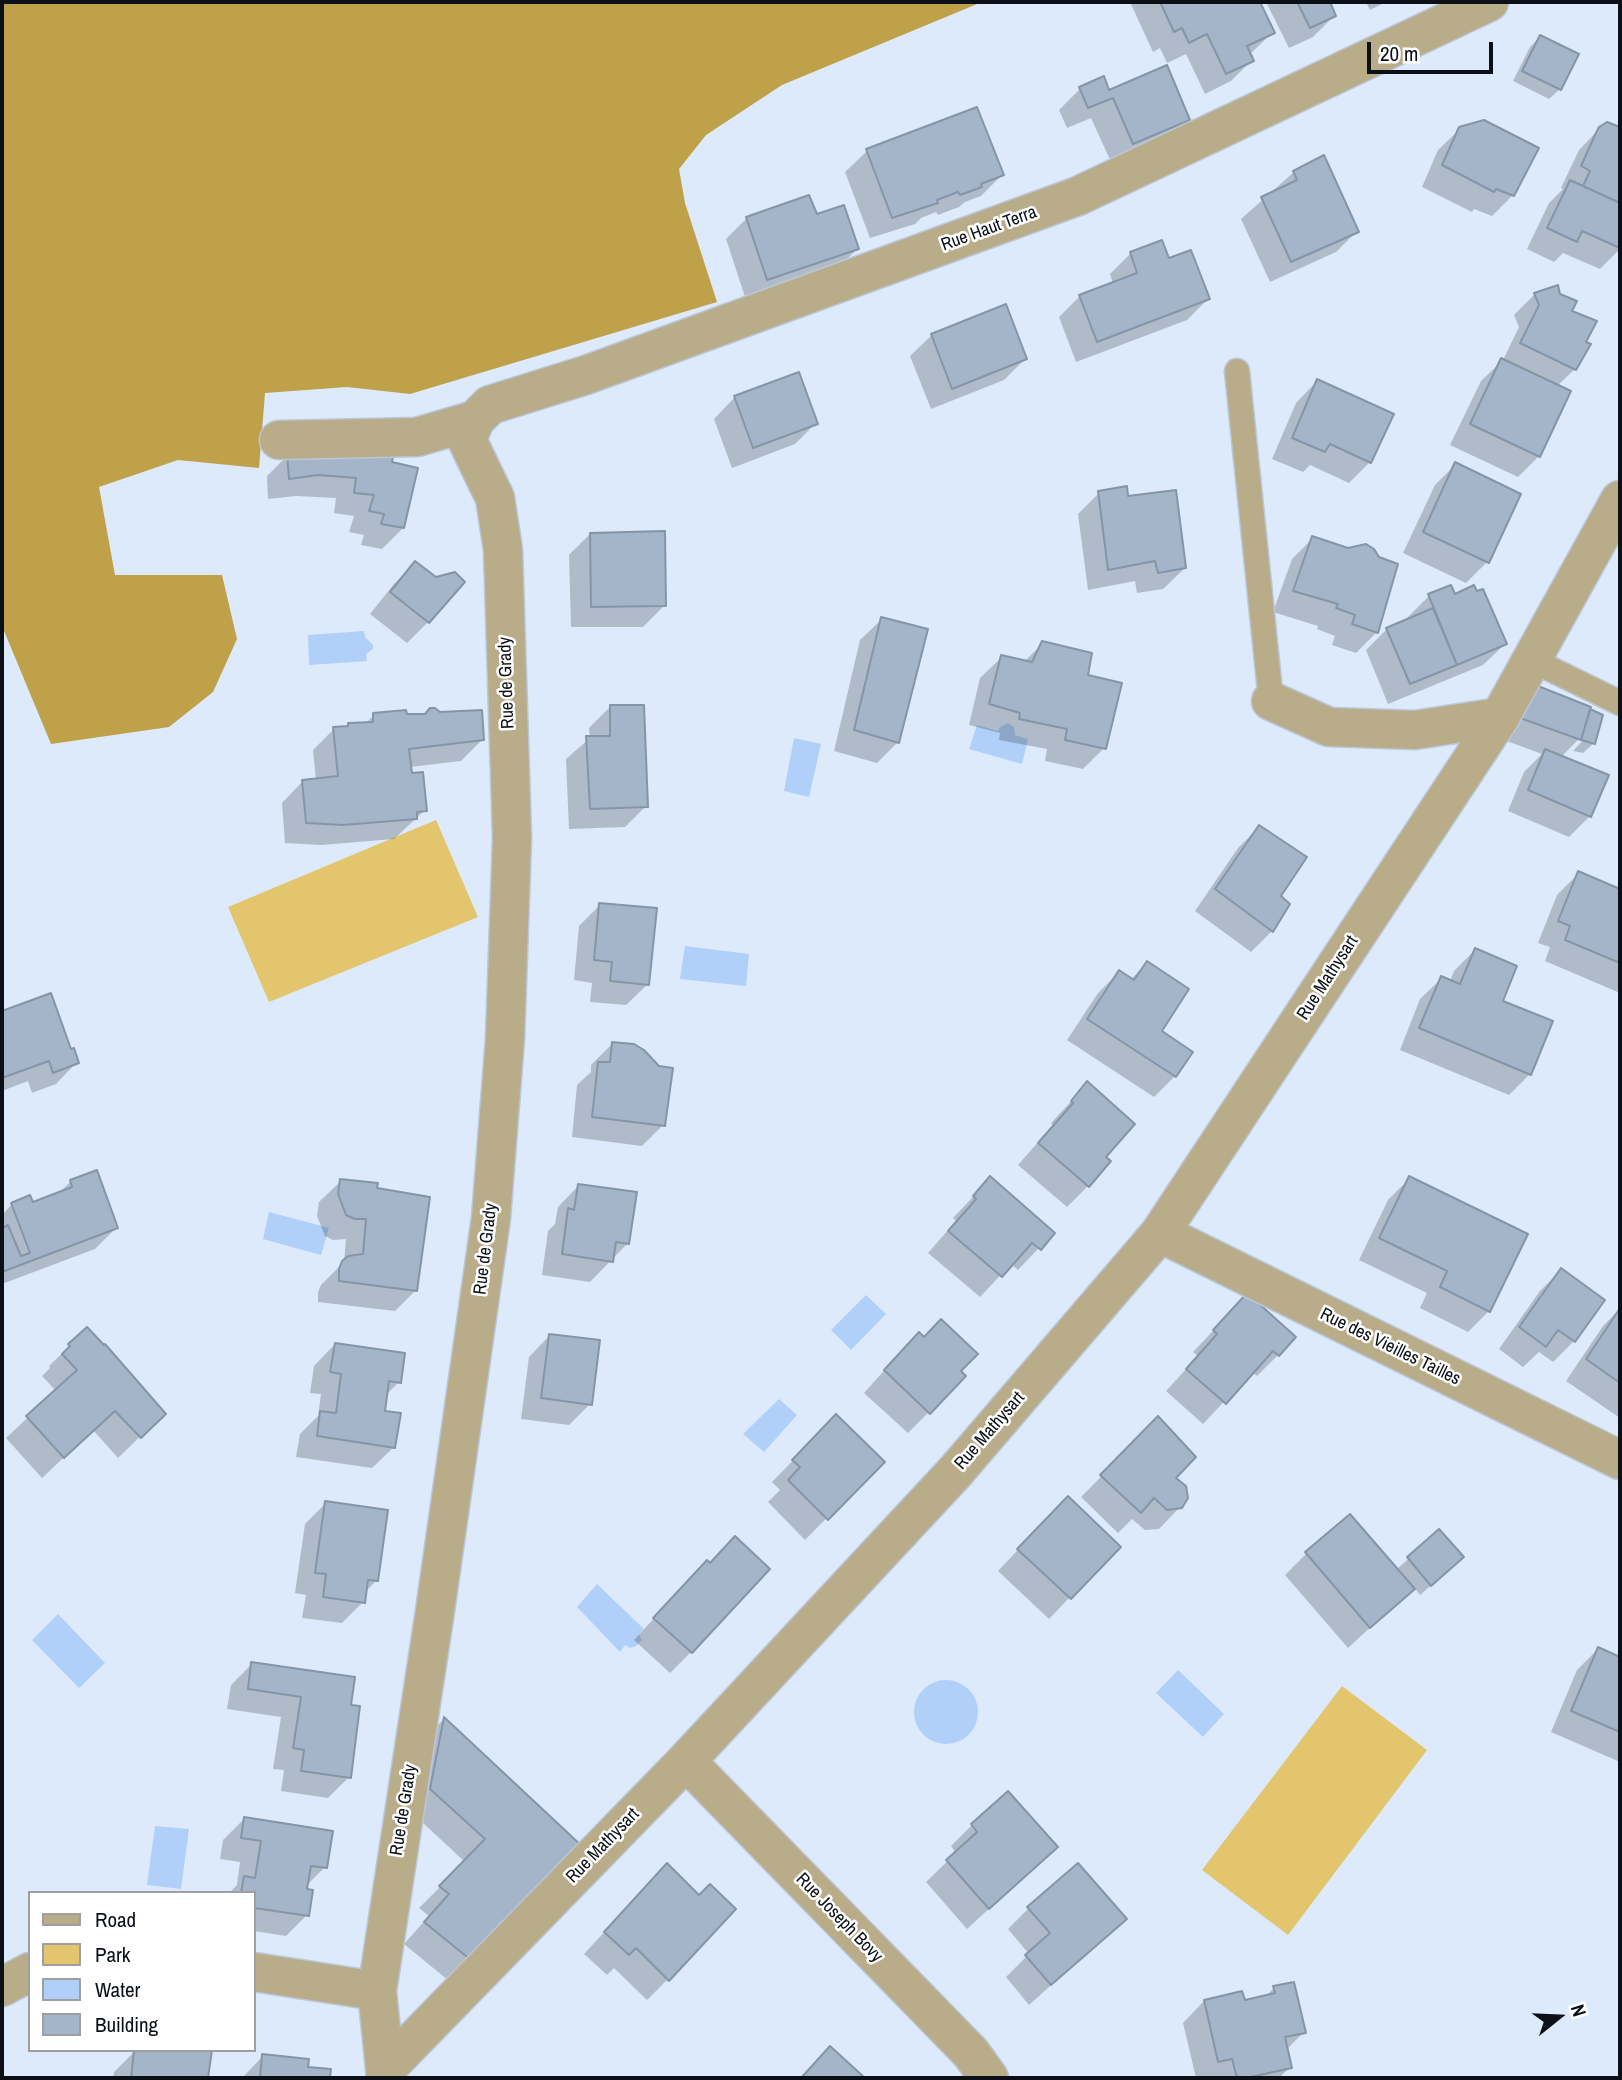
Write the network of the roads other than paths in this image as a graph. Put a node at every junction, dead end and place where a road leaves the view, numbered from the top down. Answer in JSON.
{"nodes":[{"id":1,"x":1489,"y":2,"type":"edge"},
{"id":2,"x":1237,"y":371,"type":"dead end"},
{"id":3,"x":475,"y":420,"type":"junction"},
{"id":4,"x":279,"y":440,"type":"dead end"},
{"id":5,"x":1620,"y":500,"type":"edge"},
{"id":6,"x":1532,"y":660,"type":"junction"},
{"id":7,"x":1271,"y":701,"type":"joint"},
{"id":8,"x":1620,"y":703,"type":"edge"},
{"id":9,"x":1500,"y":717,"type":"junction"},
{"id":10,"x":1160,"y":1233,"type":"junction"},
{"id":11,"x":1620,"y":1460,"type":"edge"},
{"id":12,"x":686,"y":1760,"type":"junction"},
{"id":13,"x":256,"y":1972,"type":"edge"},
{"id":14,"x":28,"y":1973,"type":"edge"},
{"id":15,"x":2,"y":1987,"type":"edge"},
{"id":16,"x":377,"y":1991,"type":"junction"},
{"id":17,"x":386,"y":2074,"type":"edge"},
{"id":18,"x":989,"y":2078,"type":"edge"}],
"edges":[{"from":1,"to":3,"type":"street","name":"Rue Haut Terra"},
{"from":2,"to":7,"type":"lane"},
{"from":3,"to":4,"type":"street","name":"Rue Haut Terra"},
{"from":3,"to":16,"type":"street","name":"Rue de Grady"},
{"from":5,"to":6,"type":"street","name":"Rue Mathysart"},
{"from":6,"to":8,"type":"lane"},
{"from":6,"to":9,"type":"street","name":"Rue Mathysart"},
{"from":7,"to":9,"type":"street"},
{"from":9,"to":10,"type":"street","name":"Rue Mathysart"},
{"from":10,"to":11,"type":"street","name":"Rue des Vieilles Tailles"},
{"from":10,"to":12,"type":"street","name":"Rue Mathysart"},
{"from":12,"to":17,"type":"street","name":"Rue Mathysart"},
{"from":12,"to":18,"type":"street","name":"Rue Joseph Bovy"},
{"from":13,"to":16,"type":"street"},
{"from":14,"to":15,"type":"street"},
{"from":16,"to":17,"type":"street","name":"Rue de Grady"}]}
